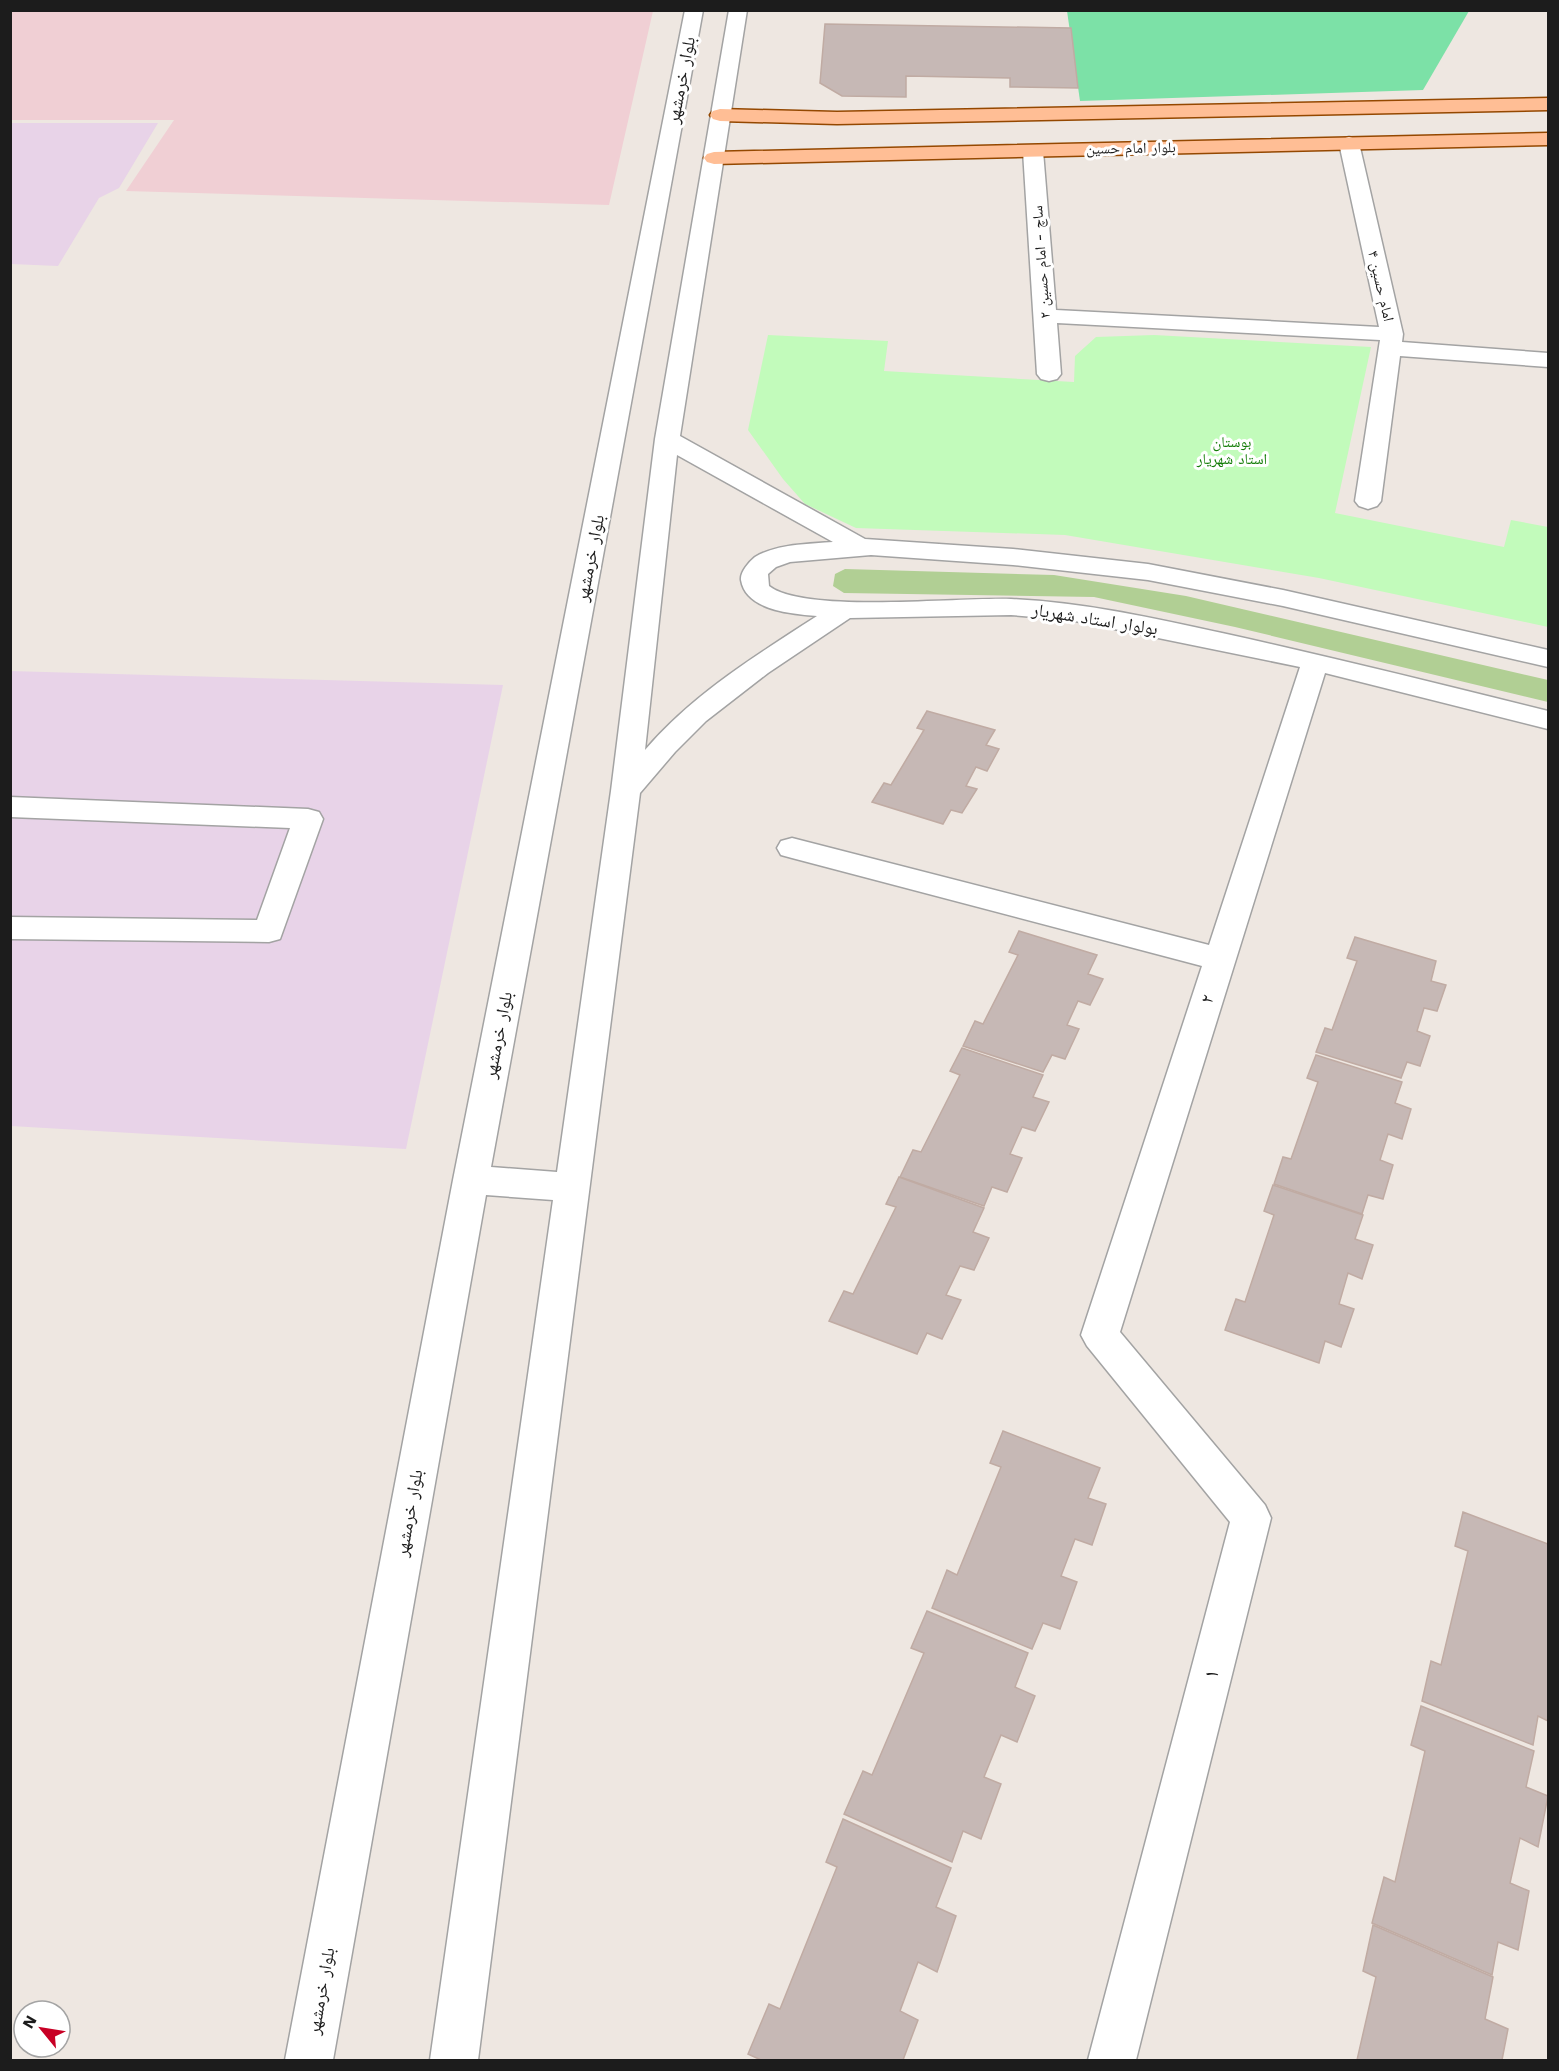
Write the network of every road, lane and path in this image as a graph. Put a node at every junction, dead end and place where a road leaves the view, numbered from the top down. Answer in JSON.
{"nodes":[{"id":1,"x":694,"y":10,"type":"edge"},
{"id":2,"x":738,"y":10,"type":"edge"},
{"id":3,"x":1548,"y":104,"type":"edge"},
{"id":4,"x":720,"y":115,"type":"junction"},
{"id":5,"x":837,"y":118,"type":"junction"},
{"id":6,"x":1548,"y":139,"type":"edge"},
{"id":7,"x":1349,"y":143,"type":"junction"},
{"id":8,"x":1033,"y":151,"type":"junction"},
{"id":9,"x":840,"y":155,"type":"junction"},
{"id":10,"x":714,"y":158,"type":"junction"},
{"id":11,"x":1045,"y":316,"type":"junction"},
{"id":12,"x":1391,"y":341,"type":"junction"},
{"id":13,"x":1548,"y":360,"type":"edge"},
{"id":14,"x":1049,"y":374,"type":"dead end"},
{"id":15,"x":667,"y":439,"type":"junction"},
{"id":16,"x":1368,"y":501,"type":"dead end"},
{"id":17,"x":874,"y":547,"type":"junction"},
{"id":18,"x":844,"y":610,"type":"junction"},
{"id":19,"x":1548,"y":658,"type":"edge"},
{"id":20,"x":1315,"y":662,"type":"junction"},
{"id":21,"x":1548,"y":720,"type":"edge"},
{"id":22,"x":626,"y":791,"type":"junction"},
{"id":23,"x":10,"y":807,"type":"edge"},
{"id":24,"x":792,"y":848,"type":"dead end"},
{"id":25,"x":10,"y":928,"type":"edge"},
{"id":26,"x":1220,"y":959,"type":"junction"},
{"id":27,"x":471,"y":1180,"type":"junction"},
{"id":28,"x":574,"y":1187,"type":"junction"},
{"id":29,"x":1100,"y":1335,"type":"joint"},
{"id":30,"x":309,"y":2061,"type":"edge"},
{"id":31,"x":453,"y":2061,"type":"edge"},
{"id":32,"x":1112,"y":2061,"type":"edge"}],
"edges":[{"from":1,"to":27,"type":"street","name":"بلوار خرمشهر"},
{"from":2,"to":4,"type":"street"},
{"from":3,"to":5,"type":"main road","name":"بلوار امام حسین"},
{"from":4,"to":5,"type":"main road","name":"بلوار امام حسین"},
{"from":4,"to":10,"type":"street"},
{"from":5,"to":9,"type":"main road"},
{"from":6,"to":7,"type":"main road","name":"بلوار امام حسین"},
{"from":7,"to":8,"type":"main road","name":"بلوار امام حسین"},
{"from":7,"to":12,"type":"street","name":"امام حسین ۴"},
{"from":8,"to":9,"type":"main road","name":"بلوار امام حسین"},
{"from":8,"to":11,"type":"street","name":"ساچ - امام حسین ۲"},
{"from":9,"to":10,"type":"main road","name":"بلوار امام حسین"},
{"from":10,"to":15,"type":"street"},
{"from":11,"to":12,"type":"street"},
{"from":11,"to":14,"type":"street","name":"ساچ - امام حسین ۲"},
{"from":12,"to":13,"type":"street"},
{"from":12,"to":16,"type":"street","name":"امام حسین ۴"},
{"from":15,"to":17,"type":"street"},
{"from":15,"to":22,"type":"street"},
{"from":17,"to":18,"type":"street","name":"بولوار استاد شهریار"},
{"from":17,"to":19,"type":"street"},
{"from":18,"to":20,"type":"street","name":"بولوار استاد شهریار"},
{"from":18,"to":22,"type":"street"},
{"from":20,"to":21,"type":"street","name":"بولوار استاد شهریار"},
{"from":20,"to":26,"type":"street","name":"۲"},
{"from":22,"to":28,"type":"street"},
{"from":23,"to":25,"type":"street"},
{"from":24,"to":26,"type":"street"},
{"from":26,"to":29,"type":"street","name":"۲"},
{"from":27,"to":28,"type":"street"},
{"from":27,"to":30,"type":"street","name":"بلوار خرمشهر"},
{"from":28,"to":31,"type":"street"},
{"from":29,"to":32,"type":"street","name":"۱"}]}
